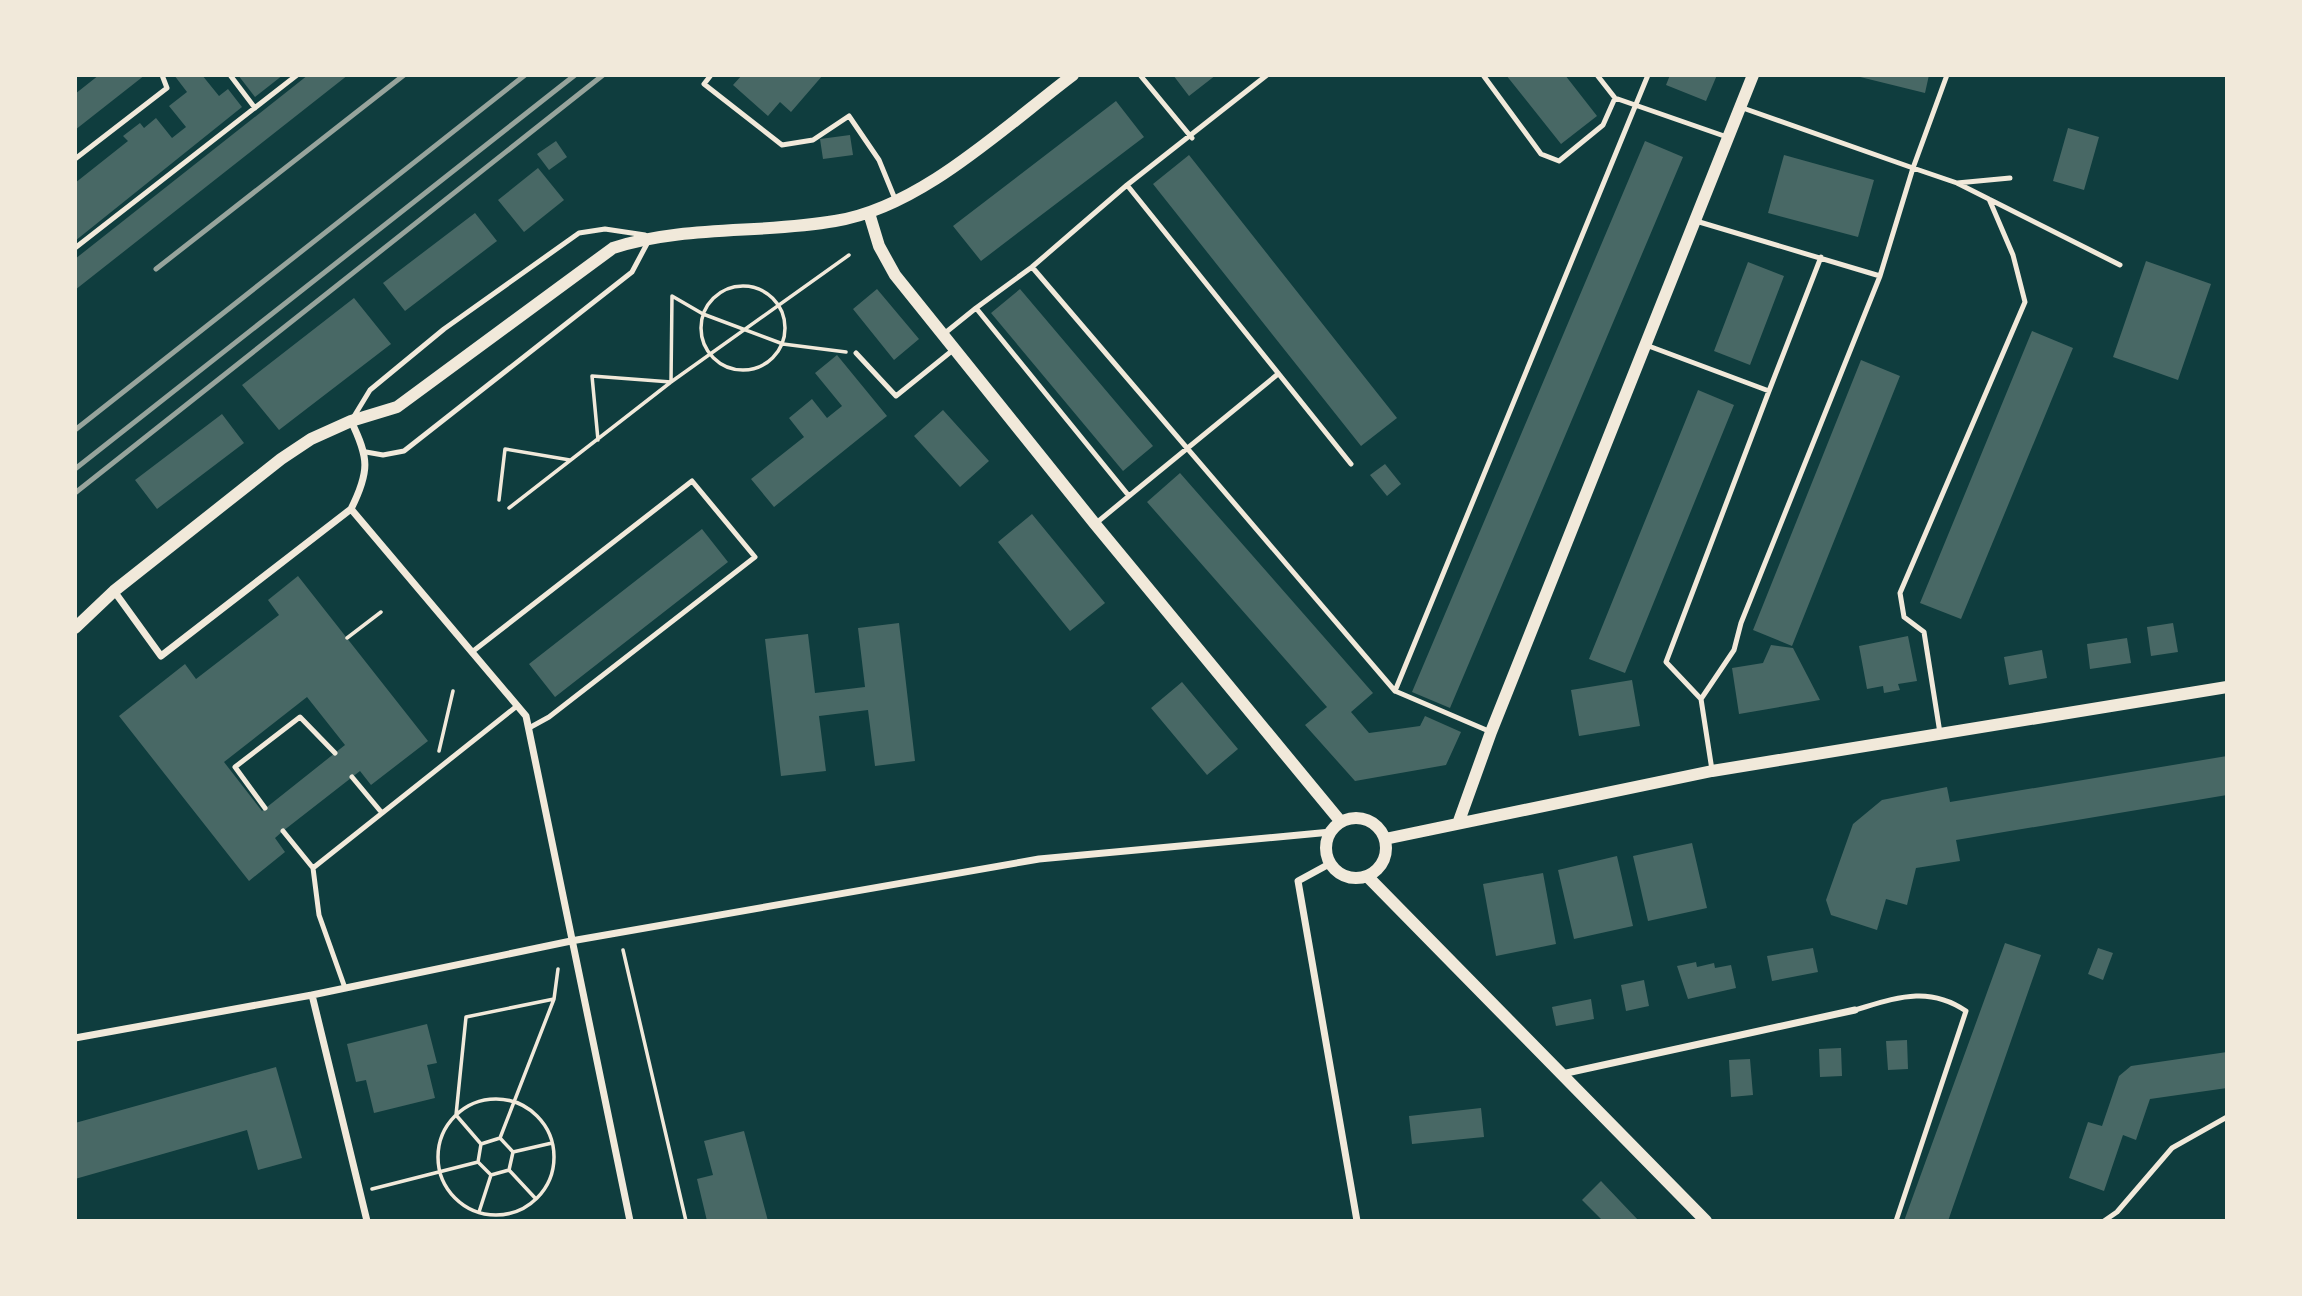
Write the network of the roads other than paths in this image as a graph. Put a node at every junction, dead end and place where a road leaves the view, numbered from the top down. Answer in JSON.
{"nodes":[{"id":1,"x":162,"y":75,"type":"edge"},
{"id":2,"x":230,"y":75,"type":"edge"},
{"id":3,"x":296,"y":75,"type":"edge"},
{"id":4,"x":710,"y":75,"type":"edge"},
{"id":5,"x":1073,"y":75,"type":"edge"},
{"id":6,"x":1140,"y":75,"type":"edge"},
{"id":7,"x":1267,"y":75,"type":"edge"},
{"id":8,"x":1483,"y":75,"type":"edge"},
{"id":9,"x":1597,"y":75,"type":"edge"},
{"id":10,"x":1648,"y":75,"type":"edge"},
{"id":11,"x":1753,"y":75,"type":"edge"},
{"id":12,"x":1947,"y":75,"type":"edge"},
{"id":13,"x":1615,"y":98,"type":"junction"},
{"id":14,"x":1635,"y":105,"type":"junction"},
{"id":15,"x":1740,"y":107,"type":"junction"},
{"id":16,"x":255,"y":108,"type":"junction"},
{"id":17,"x":1730,"y":137,"type":"junction"},
{"id":18,"x":1192,"y":138,"type":"junction"},
{"id":19,"x":75,"y":159,"type":"edge"},
{"id":20,"x":1913,"y":168,"type":"junction"},
{"id":21,"x":2010,"y":178,"type":"dead end"},
{"id":22,"x":1957,"y":183,"type":"junction"},
{"id":23,"x":1127,"y":186,"type":"junction"},
{"id":24,"x":1989,"y":199,"type":"junction"},
{"id":25,"x":897,"y":202,"type":"junction"},
{"id":26,"x":869,"y":213,"type":"junction"},
{"id":27,"x":1696,"y":221,"type":"junction"},
{"id":28,"x":650,"y":236,"type":"junction"},
{"id":29,"x":75,"y":248,"type":"edge"},
{"id":30,"x":1821,"y":257,"type":"junction"},
{"id":31,"x":2120,"y":265,"type":"dead end"},
{"id":32,"x":1032,"y":267,"type":"junction"},
{"id":33,"x":1880,"y":276,"type":"junction"},
{"id":34,"x":976,"y":309,"type":"junction"},
{"id":35,"x":943,"y":334,"type":"junction"},
{"id":36,"x":1646,"y":345,"type":"junction"},
{"id":37,"x":955,"y":348,"type":"junction"},
{"id":38,"x":856,"y":353,"type":"road end"},
{"id":39,"x":1278,"y":373,"type":"junction"},
{"id":40,"x":1769,"y":391,"type":"junction"},
{"id":41,"x":351,"y":421,"type":"junction"},
{"id":42,"x":1184,"y":448,"type":"junction"},
{"id":43,"x":366,"y":452,"type":"junction"},
{"id":44,"x":1351,"y":464,"type":"dead end"},
{"id":45,"x":1129,"y":496,"type":"junction"},
{"id":46,"x":351,"y":509,"type":"junction"},
{"id":47,"x":1095,"y":524,"type":"junction"},
{"id":48,"x":114,"y":591,"type":"junction"},
{"id":49,"x":75,"y":628,"type":"edge"},
{"id":50,"x":472,"y":652,"type":"junction"},
{"id":51,"x":2227,"y":687,"type":"edge"},
{"id":52,"x":1395,"y":691,"type":"junction"},
{"id":53,"x":1701,"y":699,"type":"junction"},
{"id":54,"x":517,"y":706,"type":"junction"},
{"id":55,"x":528,"y":728,"type":"junction"},
{"id":56,"x":1491,"y":732,"type":"junction"},
{"id":57,"x":1940,"y":734,"type":"junction"},
{"id":58,"x":335,"y":753,"type":"dead end"},
{"id":59,"x":1713,"y":771,"type":"junction"},
{"id":60,"x":352,"y":777,"type":"dead end"},
{"id":61,"x":265,"y":808,"type":"dead end"},
{"id":62,"x":382,"y":813,"type":"junction"},
{"id":63,"x":1460,"y":821,"type":"junction"},
{"id":64,"x":1341,"y":822,"type":"junction"},
{"id":65,"x":283,"y":831,"type":"dead end"},
{"id":66,"x":1331,"y":832,"type":"junction"},
{"id":67,"x":1385,"y":839,"type":"junction"},
{"id":68,"x":1331,"y":863,"type":"junction"},
{"id":69,"x":313,"y":868,"type":"junction"},
{"id":70,"x":1367,"y":876,"type":"junction"},
{"id":71,"x":571,"y":941,"type":"junction"},
{"id":72,"x":345,"y":988,"type":"junction"},
{"id":73,"x":312,"y":995,"type":"junction"},
{"id":74,"x":1855,"y":1010,"type":"joint"},
{"id":75,"x":75,"y":1038,"type":"edge"},
{"id":76,"x":1561,"y":1074,"type":"junction"},
{"id":77,"x":2227,"y":1117,"type":"edge"},
{"id":78,"x":367,"y":1221,"type":"edge"},
{"id":79,"x":630,"y":1221,"type":"edge"},
{"id":80,"x":1357,"y":1221,"type":"edge"},
{"id":81,"x":1706,"y":1221,"type":"edge"},
{"id":82,"x":1896,"y":1221,"type":"edge"},
{"id":83,"x":2104,"y":1221,"type":"edge"}],
"edges":[{"from":1,"to":19,"type":"lane"},
{"from":2,"to":16,"type":"lane"},
{"from":3,"to":16,"type":"lane"},
{"from":4,"to":25,"type":"lane"},
{"from":5,"to":25,"type":"street"},
{"from":6,"to":18,"type":"lane"},
{"from":7,"to":18,"type":"lane"},
{"from":8,"to":13,"type":"lane"},
{"from":9,"to":13,"type":"lane"},
{"from":10,"to":14,"type":"lane"},
{"from":11,"to":15,"type":"street"},
{"from":12,"to":20,"type":"lane"},
{"from":13,"to":14,"type":"lane"},
{"from":14,"to":17,"type":"lane"},
{"from":14,"to":52,"type":"lane"},
{"from":15,"to":17,"type":"street"},
{"from":15,"to":20,"type":"lane"},
{"from":16,"to":29,"type":"lane"},
{"from":17,"to":27,"type":"street"},
{"from":18,"to":23,"type":"lane"},
{"from":20,"to":22,"type":"lane"},
{"from":20,"to":33,"type":"lane"},
{"from":21,"to":22,"type":"lane"},
{"from":22,"to":24,"type":"lane"},
{"from":23,"to":32,"type":"lane"},
{"from":23,"to":39,"type":"lane"},
{"from":24,"to":31,"type":"lane"},
{"from":24,"to":57,"type":"lane"},
{"from":25,"to":26,"type":"street"},
{"from":26,"to":28,"type":"street"},
{"from":26,"to":35,"type":"street"},
{"from":27,"to":30,"type":"lane"},
{"from":27,"to":36,"type":"street"},
{"from":28,"to":41,"type":"street"},
{"from":28,"to":41,"type":"lane"},
{"from":28,"to":43,"type":"lane"},
{"from":30,"to":33,"type":"lane"},
{"from":30,"to":40,"type":"lane"},
{"from":32,"to":34,"type":"lane"},
{"from":32,"to":42,"type":"lane"},
{"from":33,"to":53,"type":"lane"},
{"from":34,"to":35,"type":"lane"},
{"from":34,"to":45,"type":"lane"},
{"from":35,"to":37,"type":"street"},
{"from":36,"to":40,"type":"lane"},
{"from":36,"to":56,"type":"street"},
{"from":37,"to":38,"type":"lane"},
{"from":37,"to":47,"type":"street"},
{"from":39,"to":42,"type":"lane"},
{"from":39,"to":44,"type":"lane"},
{"from":40,"to":53,"type":"lane"},
{"from":41,"to":43,"type":"street"},
{"from":41,"to":48,"type":"street"},
{"from":42,"to":45,"type":"lane"},
{"from":42,"to":52,"type":"lane"},
{"from":43,"to":46,"type":"street"},
{"from":45,"to":47,"type":"lane"},
{"from":46,"to":48,"type":"street"},
{"from":46,"to":50,"type":"street"},
{"from":47,"to":64,"type":"street"},
{"from":48,"to":49,"type":"street"},
{"from":50,"to":54,"type":"street"},
{"from":50,"to":55,"type":"lane"},
{"from":51,"to":57,"type":"street"},
{"from":52,"to":56,"type":"lane"},
{"from":53,"to":59,"type":"lane"},
{"from":54,"to":55,"type":"street"},
{"from":54,"to":62,"type":"lane"},
{"from":55,"to":71,"type":"street"},
{"from":56,"to":63,"type":"street"},
{"from":57,"to":59,"type":"street"},
{"from":58,"to":61,"type":"lane"},
{"from":59,"to":63,"type":"street"},
{"from":60,"to":62,"type":"lane"},
{"from":62,"to":69,"type":"lane"},
{"from":63,"to":67,"type":"street"},
{"from":64,"to":66,"type":"street"},
{"from":64,"to":67,"type":"street"},
{"from":65,"to":69,"type":"lane"},
{"from":66,"to":68,"type":"street"},
{"from":66,"to":71,"type":"street"},
{"from":67,"to":70,"type":"street"},
{"from":68,"to":70,"type":"street"},
{"from":68,"to":80,"type":"street"},
{"from":69,"to":72,"type":"lane"},
{"from":70,"to":76,"type":"street"},
{"from":71,"to":72,"type":"street"},
{"from":71,"to":79,"type":"street"},
{"from":72,"to":73,"type":"street"},
{"from":73,"to":75,"type":"street"},
{"from":73,"to":78,"type":"street"},
{"from":74,"to":76,"type":"street"},
{"from":74,"to":82,"type":"lane"},
{"from":76,"to":81,"type":"street"},
{"from":77,"to":83,"type":"lane"}]}
